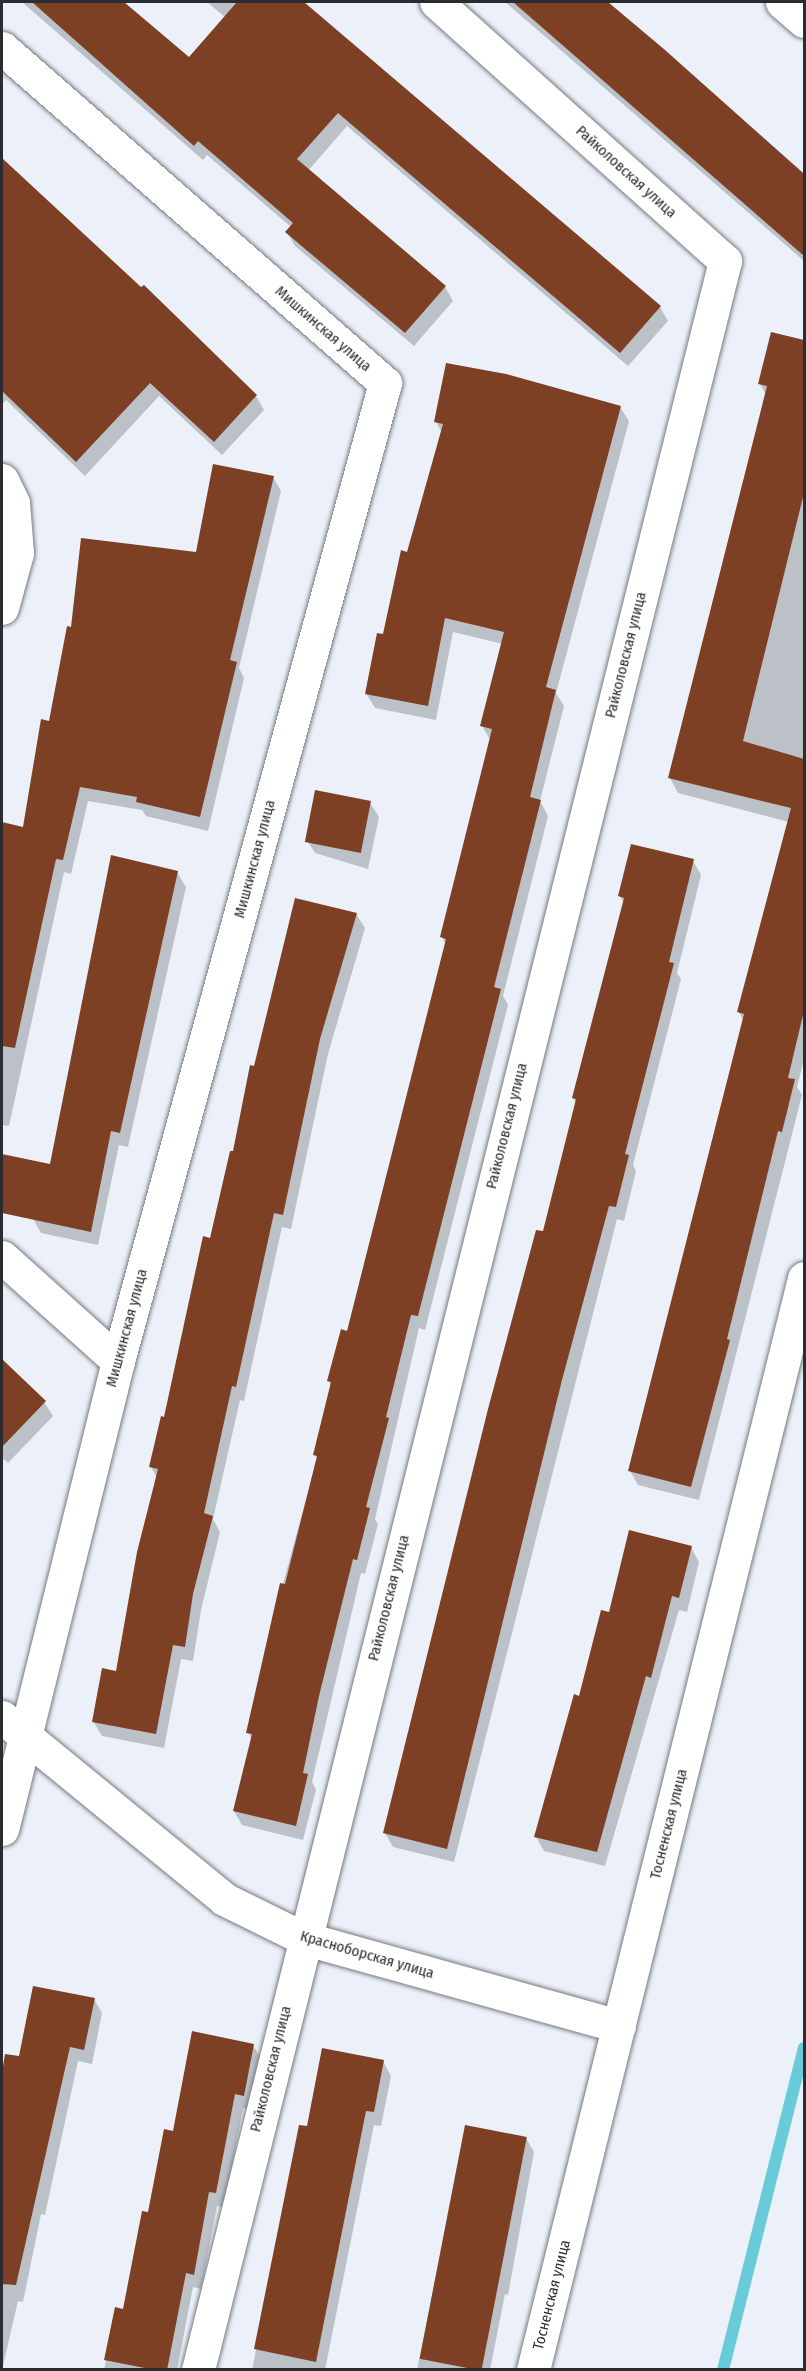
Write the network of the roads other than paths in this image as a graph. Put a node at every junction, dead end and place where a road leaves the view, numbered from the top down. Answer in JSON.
{"nodes":[{"id":1,"x":436,"y":2,"type":"edge"},
{"id":2,"x":2,"y":48,"type":"edge"},
{"id":3,"x":2,"y":480,"type":"edge"},
{"id":4,"x":2,"y":608,"type":"edge"},
{"id":5,"x":2,"y":1257,"type":"edge"},
{"id":6,"x":804,"y":1278,"type":"edge"},
{"id":7,"x":118,"y":1361,"type":"junction"},
{"id":8,"x":12,"y":1726,"type":"edge"},
{"id":9,"x":2,"y":1829,"type":"edge"},
{"id":10,"x":303,"y":1938,"type":"junction"},
{"id":11,"x":619,"y":2026,"type":"junction"},
{"id":12,"x":198,"y":2370,"type":"edge"},
{"id":13,"x":533,"y":2370,"type":"edge"}],
"edges":[{"from":1,"to":10,"type":"street","name":"Райколовская улица"},
{"from":2,"to":7,"type":"street","name":"Мишкинская улица"},
{"from":3,"to":4,"type":"street"},
{"from":5,"to":7,"type":"street"},
{"from":6,"to":11,"type":"street","name":"Тосненская улица"},
{"from":7,"to":8,"type":"street","name":"Мишкинская улица"},
{"from":8,"to":9,"type":"street","name":"Мишкинская улица"},
{"from":8,"to":10,"type":"street","name":"Красноборская улица"},
{"from":10,"to":11,"type":"street","name":"Красноборская улица"},
{"from":10,"to":12,"type":"street","name":"Райколовская улица"},
{"from":11,"to":13,"type":"street","name":"Тосненская улица"}]}
